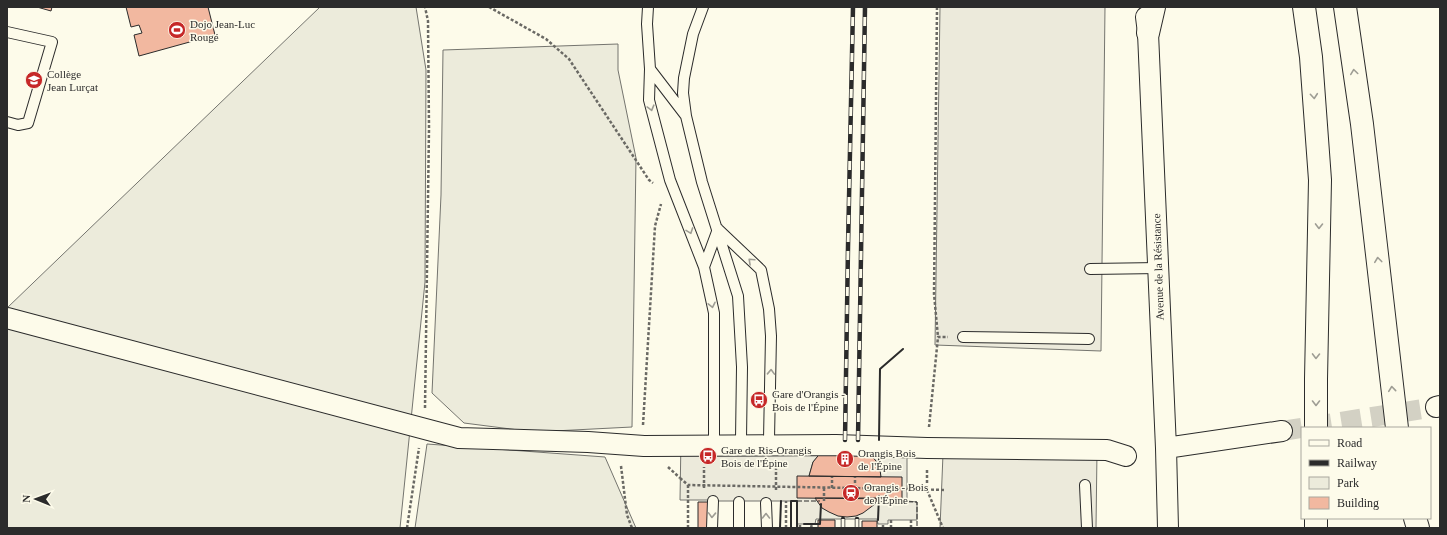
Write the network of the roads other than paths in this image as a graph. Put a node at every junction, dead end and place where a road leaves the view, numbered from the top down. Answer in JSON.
{"nodes":[{"id":1,"x":648,"y":7,"type":"edge"},
{"id":2,"x":703,"y":7,"type":"edge"},
{"id":3,"x":1145,"y":7,"type":"edge"},
{"id":4,"x":1154,"y":7,"type":"edge"},
{"id":5,"x":1288,"y":7,"type":"edge"},
{"id":6,"x":1304,"y":7,"type":"edge"},
{"id":7,"x":1345,"y":7,"type":"edge"},
{"id":8,"x":7,"y":32,"type":"edge"},
{"id":9,"x":1148,"y":33,"type":"junction"},
{"id":10,"x":1311,"y":58,"type":"junction"},
{"id":11,"x":650,"y":69,"type":"junction"},
{"id":12,"x":686,"y":116,"type":"junction"},
{"id":13,"x":7,"y":122,"type":"edge"},
{"id":14,"x":718,"y":229,"type":"junction"},
{"id":15,"x":704,"y":267,"type":"junction"},
{"id":16,"x":1159,"y":268,"type":"junction"},
{"id":17,"x":1090,"y":269,"type":"dead end"},
{"id":18,"x":7,"y":318,"type":"edge"},
{"id":19,"x":963,"y":337,"type":"road end"},
{"id":20,"x":1089,"y":339,"type":"dead end"},
{"id":21,"x":1316,"y":427,"type":"edge"},
{"id":22,"x":1397,"y":427,"type":"edge"},
{"id":23,"x":1282,"y":431,"type":"tunnel mouth"},
{"id":24,"x":714,"y":438,"type":"dead end"},
{"id":25,"x":741,"y":439,"type":"dead end"},
{"id":26,"x":769,"y":439,"type":"dead end"},
{"id":27,"x":1166,"y":448,"type":"junction"},
{"id":28,"x":1126,"y":456,"type":"dead end"},
{"id":29,"x":1085,"y":485,"type":"dead end"},
{"id":30,"x":713,"y":502,"type":"dead end"},
{"id":31,"x":739,"y":502,"type":"dead end"},
{"id":32,"x":766,"y":503,"type":"dead end"},
{"id":33,"x":712,"y":528,"type":"edge"},
{"id":34,"x":739,"y":528,"type":"edge"},
{"id":35,"x":766,"y":528,"type":"edge"},
{"id":36,"x":1087,"y":528,"type":"edge"},
{"id":37,"x":1168,"y":528,"type":"edge"}],
"edges":[{"from":1,"to":11,"type":"lane"},
{"from":2,"to":12,"type":"lane"},
{"from":3,"to":9,"type":"street","name":"Avenue de la Résistance"},
{"from":4,"to":9,"type":"main road"},
{"from":5,"to":10,"type":"main road"},
{"from":6,"to":10,"type":"main road"},
{"from":22,"to":7,"type":"main road","one_way":true},
{"from":8,"to":13,"type":"lane"},
{"from":9,"to":16,"type":"street","name":"Avenue de la Résistance"},
{"from":10,"to":21,"type":"main road","one_way":true},
{"from":11,"to":12,"type":"lane"},
{"from":11,"to":15,"type":"lane","one_way":true},
{"from":12,"to":14,"type":"lane"},
{"from":14,"to":15,"type":"lane"},
{"from":14,"to":25,"type":"lane"},
{"from":26,"to":14,"type":"lane","one_way":true},
{"from":15,"to":24,"type":"lane","one_way":true},
{"from":16,"to":17,"type":"lane"},
{"from":16,"to":27,"type":"street","name":"Avenue de la Résistance"},
{"from":18,"to":28,"type":"street"},
{"from":19,"to":20,"type":"lane"},
{"from":23,"to":27,"type":"street"},
{"from":27,"to":37,"type":"street","name":"Avenue de la Résistance"},
{"from":29,"to":36,"type":"lane"},
{"from":30,"to":33,"type":"lane","one_way":true},
{"from":31,"to":34,"type":"lane"},
{"from":35,"to":32,"type":"lane","one_way":true}]}
